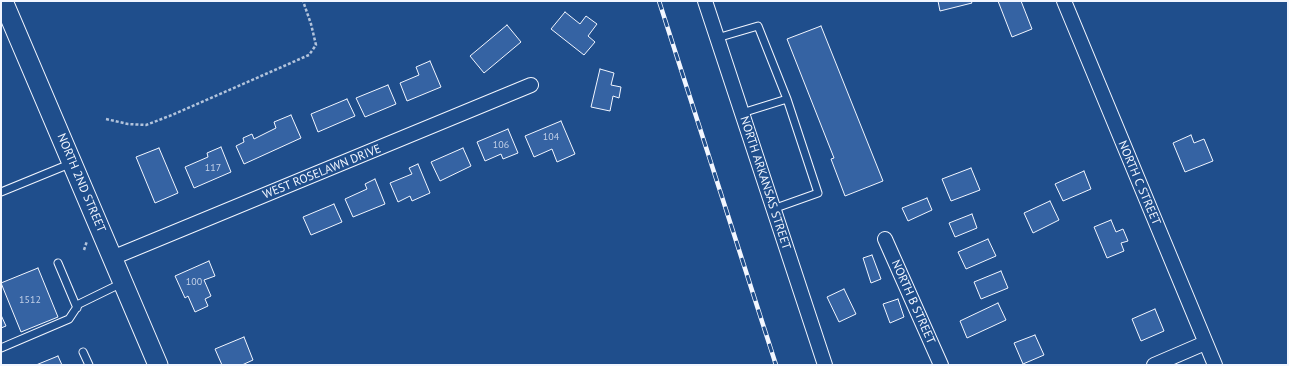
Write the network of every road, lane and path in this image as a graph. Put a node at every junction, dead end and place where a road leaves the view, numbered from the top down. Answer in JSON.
{"nodes":[{"id":1,"x":3,"y":1,"type":"edge"},
{"id":2,"x":303,"y":1,"type":"edge"},
{"id":3,"x":705,"y":1,"type":"edge"},
{"id":4,"x":1064,"y":1,"type":"edge"},
{"id":5,"x":717,"y":38,"type":"junction"},
{"id":6,"x":531,"y":85,"type":"dead end"},
{"id":7,"x":787,"y":99,"type":"junction"},
{"id":8,"x":742,"y":113,"type":"junction"},
{"id":9,"x":106,"y":119,"type":"dead end"},
{"id":10,"x":72,"y":163,"type":"junction"},
{"id":11,"x":1,"y":192,"type":"edge"},
{"id":12,"x":773,"y":209,"type":"junction"},
{"id":13,"x":885,"y":239,"type":"dead end"},
{"id":14,"x":112,"y":258,"type":"junction"},
{"id":15,"x":58,"y":264,"type":"dead end"},
{"id":16,"x":123,"y":283,"type":"junction"},
{"id":17,"x":76,"y":308,"type":"junction"},
{"id":18,"x":1205,"y":343,"type":"junction"},
{"id":19,"x":1,"y":348,"type":"edge"},
{"id":20,"x":83,"y":352,"type":"dead end"},
{"id":21,"x":88,"y":365,"type":"edge"},
{"id":22,"x":158,"y":365,"type":"edge"},
{"id":23,"x":825,"y":365,"type":"edge"},
{"id":24,"x":941,"y":365,"type":"edge"},
{"id":25,"x":1154,"y":365,"type":"edge"},
{"id":26,"x":1216,"y":365,"type":"edge"}],
"edges":[{"from":1,"to":10,"type":"main road","name":"NORTH 2ND STREET"},
{"from":2,"to":9,"type":"path"},
{"from":3,"to":5,"type":"street","name":"NORTH ARKANSAS STREET"},
{"from":4,"to":18,"type":"street","name":"NORTH C STREET"},
{"from":5,"to":7,"type":"lane"},
{"from":5,"to":8,"type":"street","name":"NORTH ARKANSAS STREET"},
{"from":6,"to":14,"type":"street","name":"WEST ROSELAWN DRIVE"},
{"from":7,"to":8,"type":"lane"},
{"from":7,"to":12,"type":"lane"},
{"from":8,"to":12,"type":"street","name":"NORTH ARKANSAS STREET"},
{"from":10,"to":11,"type":"lane"},
{"from":10,"to":14,"type":"main road","name":"NORTH 2ND STREET"},
{"from":12,"to":23,"type":"street","name":"NORTH ARKANSAS STREET"},
{"from":13,"to":24,"type":"street","name":"NORTH B STREET"},
{"from":14,"to":16,"type":"main road","name":"NORTH 2ND STREET"},
{"from":15,"to":17,"type":"lane"},
{"from":16,"to":17,"type":"lane"},
{"from":16,"to":22,"type":"main road","name":"NORTH 2ND STREET"},
{"from":17,"to":19,"type":"lane"},
{"from":18,"to":25,"type":"street"},
{"from":18,"to":26,"type":"street","name":"NORTH C STREET"},
{"from":20,"to":21,"type":"lane"}]}
